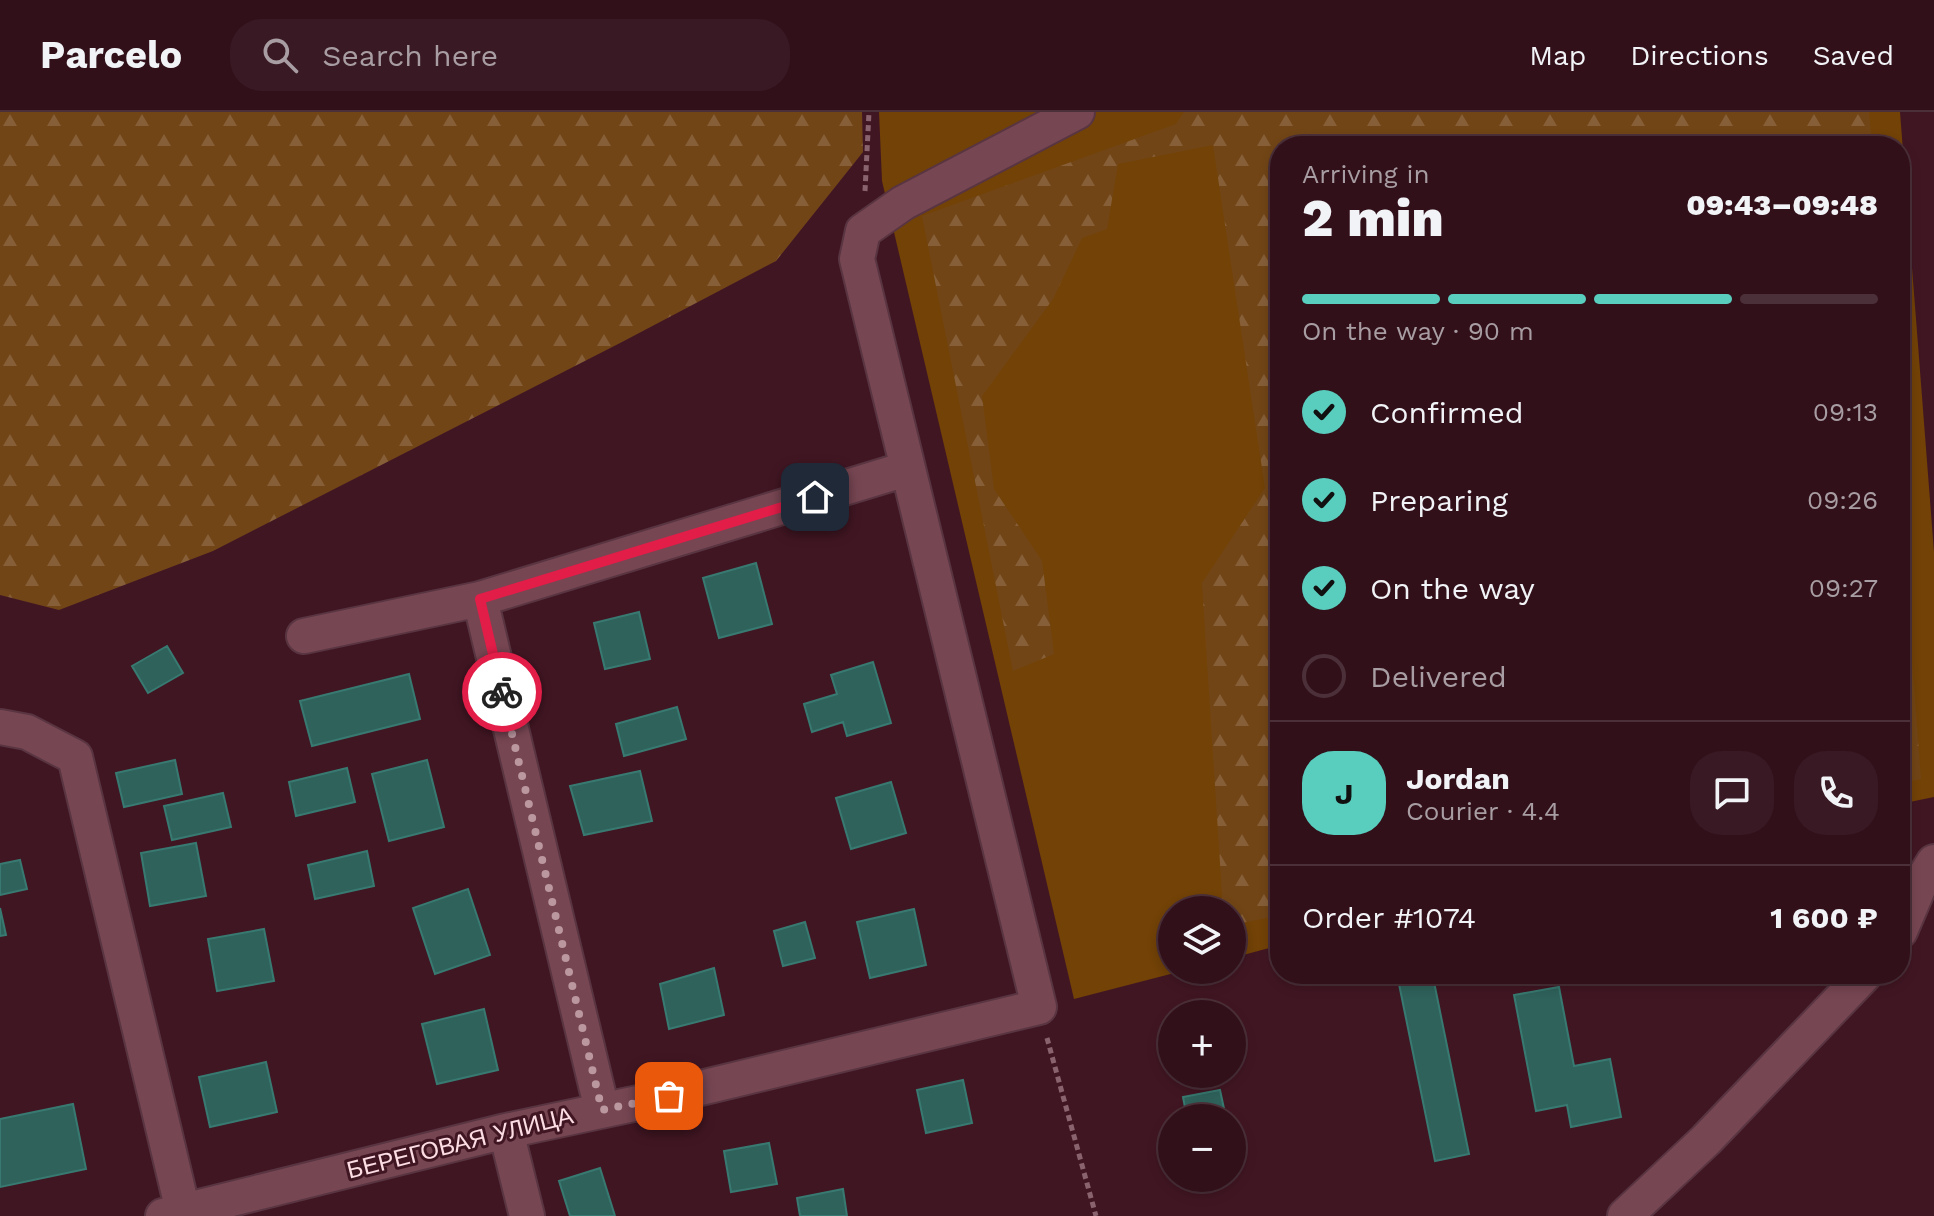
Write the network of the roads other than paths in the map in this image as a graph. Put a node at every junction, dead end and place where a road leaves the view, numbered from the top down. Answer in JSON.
{"nodes":[{"id":1,"x":1077,"y":112,"type":"edge"},
{"id":2,"x":906,"y":469,"type":"junction"},
{"id":3,"x":480,"y":599,"type":"junction"},
{"id":4,"x":304,"y":636,"type":"dead end"},
{"id":5,"x":0,"y":727,"type":"edge"},
{"id":6,"x":1934,"y":862,"type":"edge"},
{"id":7,"x":1910,"y":908,"type":"edge"},
{"id":8,"x":1855,"y":984,"type":"edge"},
{"id":9,"x":602,"y":1110,"type":"junction"},
{"id":10,"x":506,"y":1131,"type":"junction"},
{"id":11,"x":173,"y":1214,"type":"edge"},
{"id":12,"x":527,"y":1216,"type":"edge"},
{"id":13,"x":1625,"y":1216,"type":"edge"}],
"edges":[{"from":1,"to":2,"type":"street"},
{"from":2,"to":3,"type":"street"},
{"from":2,"to":9,"type":"street","name":"БЕРЕГОВАЯ УЛИЦА"},
{"from":3,"to":4,"type":"street"},
{"from":3,"to":9,"type":"street"},
{"from":5,"to":11,"type":"street"},
{"from":6,"to":7,"type":"street"},
{"from":8,"to":13,"type":"street"},
{"from":9,"to":10,"type":"street","name":"БЕРЕГОВАЯ УЛИЦА"},
{"from":10,"to":11,"type":"street","name":"БЕРЕГОВАЯ УЛИЦА"},
{"from":10,"to":12,"type":"street"}]}
